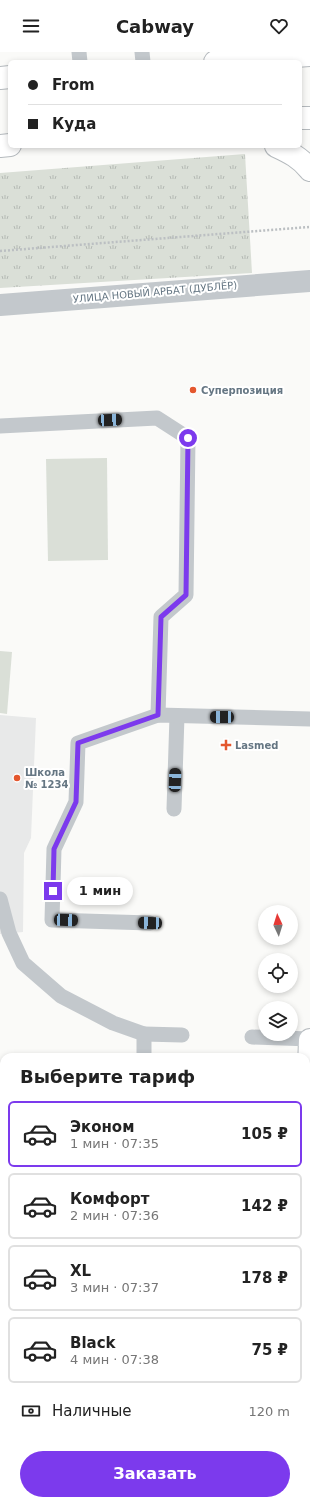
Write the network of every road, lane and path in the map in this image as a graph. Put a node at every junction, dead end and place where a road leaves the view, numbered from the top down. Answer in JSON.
{"nodes":[{"id":1,"x":262,"y":52,"type":"edge"},
{"id":2,"x":310,"y":55,"type":"edge"},
{"id":3,"x":229,"y":60,"type":"edge"},
{"id":4,"x":245,"y":60,"type":"edge"},
{"id":5,"x":280,"y":148,"type":"edge"},
{"id":6,"x":310,"y":170,"type":"edge"},
{"id":7,"x":309,"y":227,"type":"edge"},
{"id":8,"x":0,"y":250,"type":"edge"},
{"id":9,"x":310,"y":281,"type":"edge"},
{"id":10,"x":0,"y":305,"type":"edge"},
{"id":11,"x":0,"y":426,"type":"edge"},
{"id":12,"x":158,"y":715,"type":"junction"},
{"id":13,"x":177,"y":716,"type":"junction"},
{"id":14,"x":310,"y":719,"type":"edge"},
{"id":15,"x":174,"y":809,"type":"dead end"},
{"id":16,"x":0,"y":899,"type":"edge"},
{"id":17,"x":150,"y":923,"type":"dead end"},
{"id":18,"x":144,"y":1034,"type":"junction"},
{"id":19,"x":182,"y":1035,"type":"dead end"},
{"id":20,"x":252,"y":1037,"type":"dead end"},
{"id":21,"x":310,"y":1040,"type":"edge"},
{"id":22,"x":144,"y":1053,"type":"edge"},
{"id":23,"x":310,"y":1053,"type":"edge"}],
"edges":[{"from":1,"to":3,"type":"main road"},
{"from":2,"to":4,"type":"main road"},
{"from":5,"to":6,"type":"main road"},
{"from":7,"to":8,"type":"path"},
{"from":9,"to":10,"type":"street","name":"УЛИЦА НОВЫЙ АРБАТ (ДУБЛЁР)"},
{"from":11,"to":12,"type":"lane"},
{"from":12,"to":13,"type":"lane"},
{"from":12,"to":17,"type":"lane"},
{"from":13,"to":14,"type":"lane"},
{"from":13,"to":15,"type":"lane"},
{"from":16,"to":18,"type":"lane"},
{"from":18,"to":19,"type":"lane"},
{"from":18,"to":22,"type":"lane"},
{"from":20,"to":21,"type":"lane"},
{"from":21,"to":23,"type":"main road"}]}
